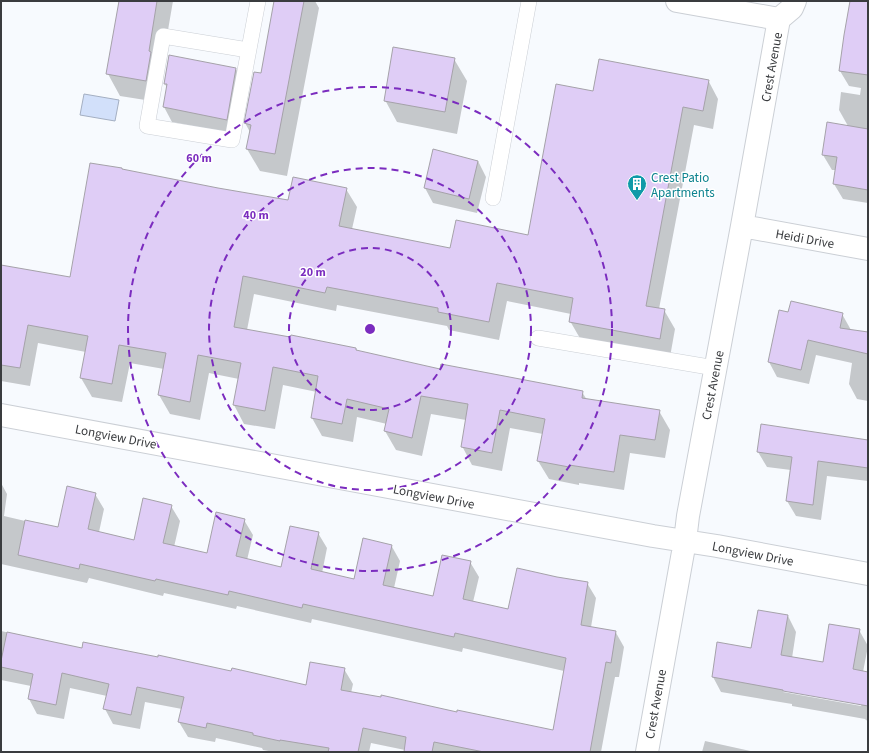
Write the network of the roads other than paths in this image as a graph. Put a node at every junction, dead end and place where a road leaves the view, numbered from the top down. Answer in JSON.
{"nodes":[{"id":1,"x":258,"y":1,"type":"edge"},
{"id":2,"x":529,"y":1,"type":"edge"},
{"id":3,"x":677,"y":1,"type":"edge"},
{"id":4,"x":795,"y":1,"type":"edge"},
{"id":5,"x":774,"y":10,"type":"edge"},
{"id":6,"x":248,"y":50,"type":"junction"},
{"id":7,"x":493,"y":198,"type":"dead end"},
{"id":8,"x":742,"y":226,"type":"junction"},
{"id":9,"x":868,"y":249,"type":"edge"},
{"id":10,"x":538,"y":338,"type":"dead end"},
{"id":11,"x":715,"y":368,"type":"junction"},
{"id":12,"x":1,"y":415,"type":"edge"},
{"id":13,"x":685,"y":541,"type":"junction"},
{"id":14,"x":868,"y":574,"type":"edge"},
{"id":15,"x":647,"y":752,"type":"edge"}],
"edges":[{"from":1,"to":6,"type":"lane"},
{"from":2,"to":7,"type":"lane"},
{"from":3,"to":5,"type":"street"},
{"from":4,"to":5,"type":"street","name":"Crest Avenue"},
{"from":5,"to":8,"type":"street","name":"Crest Avenue"},
{"from":6,"to":6,"type":"lane"},
{"from":8,"to":9,"type":"street","name":"Heidi Drive"},
{"from":8,"to":11,"type":"street","name":"Crest Avenue"},
{"from":10,"to":11,"type":"lane"},
{"from":11,"to":13,"type":"street","name":"Crest Avenue"},
{"from":12,"to":13,"type":"street","name":"Longview Drive"},
{"from":13,"to":14,"type":"street","name":"Longview Drive"},
{"from":13,"to":15,"type":"street","name":"Crest Avenue"}]}
